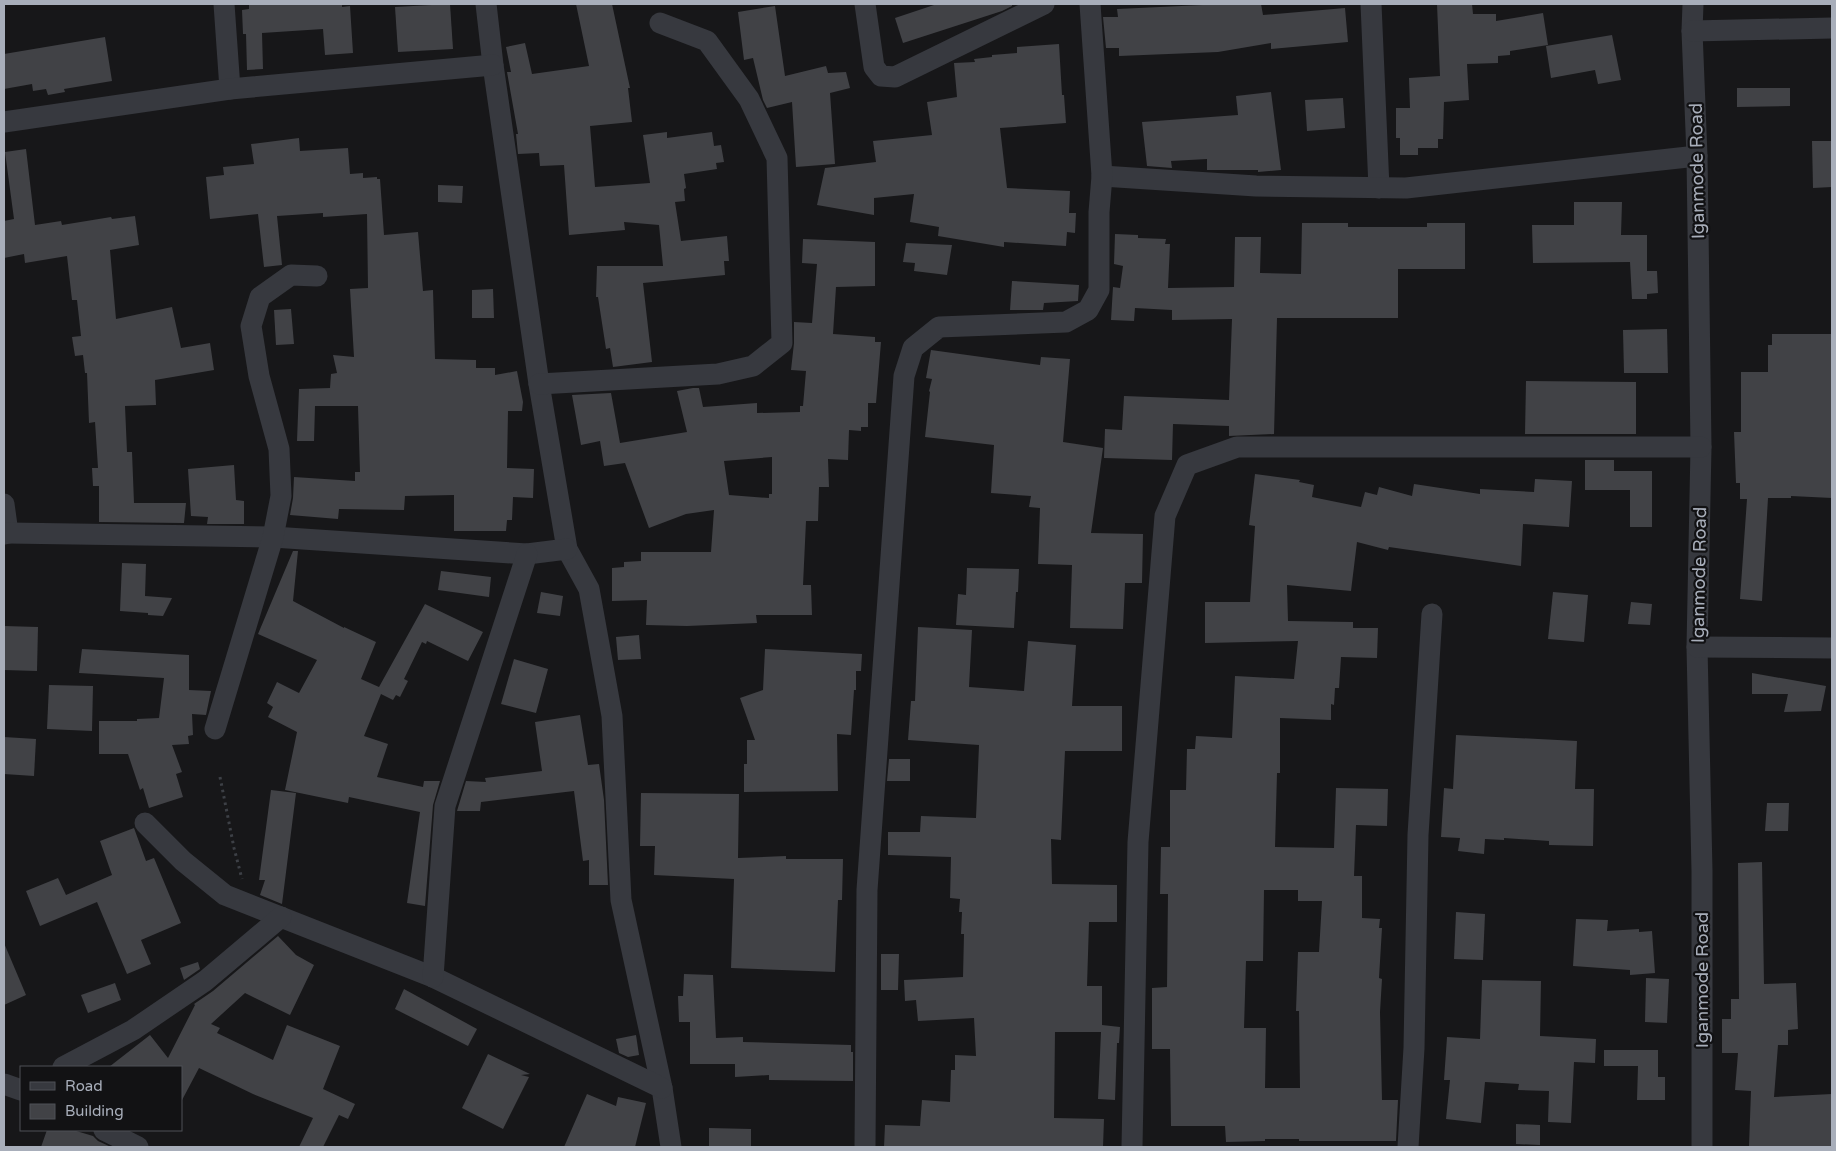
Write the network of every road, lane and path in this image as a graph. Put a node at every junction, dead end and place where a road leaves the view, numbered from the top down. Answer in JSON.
{"nodes":[{"id":1,"x":224,"y":4,"type":"edge"},
{"id":2,"x":486,"y":4,"type":"edge"},
{"id":3,"x":866,"y":4,"type":"edge"},
{"id":4,"x":1044,"y":4,"type":"edge"},
{"id":5,"x":1090,"y":4,"type":"edge"},
{"id":6,"x":1370,"y":4,"type":"edge"},
{"id":7,"x":1693,"y":4,"type":"edge"},
{"id":8,"x":660,"y":23,"type":"dead end"},
{"id":9,"x":1832,"y":28,"type":"edge"},
{"id":10,"x":1692,"y":31,"type":"junction"},
{"id":11,"x":493,"y":65,"type":"junction"},
{"id":12,"x":230,"y":90,"type":"junction"},
{"id":13,"x":4,"y":122,"type":"edge"},
{"id":14,"x":1697,"y":156,"type":"junction"},
{"id":15,"x":1102,"y":176,"type":"junction"},
{"id":16,"x":1379,"y":188,"type":"junction"},
{"id":17,"x":317,"y":276,"type":"dead end"},
{"id":18,"x":539,"y":384,"type":"junction"},
{"id":19,"x":1701,"y":447,"type":"junction"},
{"id":20,"x":4,"y":504,"type":"edge"},
{"id":21,"x":6,"y":534,"type":"edge"},
{"id":22,"x":273,"y":536,"type":"junction"},
{"id":23,"x":567,"y":549,"type":"junction"},
{"id":24,"x":527,"y":554,"type":"junction"},
{"id":25,"x":1432,"y":614,"type":"dead end"},
{"id":26,"x":1698,"y":647,"type":"junction"},
{"id":27,"x":1832,"y":648,"type":"edge"},
{"id":28,"x":215,"y":729,"type":"dead end"},
{"id":29,"x":220,"y":777,"type":"dead end"},
{"id":30,"x":145,"y":823,"type":"dead end"},
{"id":31,"x":248,"y":904,"type":"junction"},
{"id":32,"x":281,"y":917,"type":"junction"},
{"id":33,"x":433,"y":977,"type":"junction"},
{"id":34,"x":65,"y":1066,"type":"edge"},
{"id":35,"x":4,"y":1084,"type":"edge"},
{"id":36,"x":662,"y":1088,"type":"junction"},
{"id":37,"x":20,"y":1090,"type":"edge"},
{"id":38,"x":106,"y":1131,"type":"edge"},
{"id":39,"x":138,"y":1147,"type":"edge"},
{"id":40,"x":671,"y":1147,"type":"edge"},
{"id":41,"x":865,"y":1147,"type":"edge"},
{"id":42,"x":1132,"y":1147,"type":"edge"},
{"id":43,"x":1408,"y":1147,"type":"edge"},
{"id":44,"x":1702,"y":1147,"type":"edge"}],
"edges":[{"from":1,"to":12,"type":"street"},
{"from":2,"to":11,"type":"street"},
{"from":3,"to":4,"type":"street"},
{"from":5,"to":15,"type":"street"},
{"from":6,"to":16,"type":"street"},
{"from":7,"to":10,"type":"street","name":"Iganmode Road"},
{"from":8,"to":18,"type":"street"},
{"from":9,"to":10,"type":"street"},
{"from":10,"to":14,"type":"street","name":"Iganmode Road"},
{"from":11,"to":12,"type":"street"},
{"from":11,"to":18,"type":"street"},
{"from":12,"to":13,"type":"street"},
{"from":14,"to":16,"type":"street"},
{"from":14,"to":19,"type":"street","name":"Iganmode Road"},
{"from":15,"to":16,"type":"street"},
{"from":15,"to":41,"type":"street"},
{"from":17,"to":22,"type":"street"},
{"from":18,"to":23,"type":"street"},
{"from":19,"to":26,"type":"street","name":"Iganmode Road"},
{"from":19,"to":42,"type":"street"},
{"from":20,"to":21,"type":"street"},
{"from":21,"to":22,"type":"street"},
{"from":22,"to":24,"type":"street"},
{"from":22,"to":28,"type":"street"},
{"from":23,"to":24,"type":"street"},
{"from":23,"to":36,"type":"street"},
{"from":24,"to":33,"type":"street"},
{"from":25,"to":43,"type":"street"},
{"from":26,"to":27,"type":"street"},
{"from":26,"to":44,"type":"street","name":"Iganmode Road"},
{"from":29,"to":31,"type":"path"},
{"from":30,"to":31,"type":"street"},
{"from":31,"to":32,"type":"street"},
{"from":32,"to":33,"type":"street"},
{"from":32,"to":34,"type":"street"},
{"from":33,"to":36,"type":"street"},
{"from":35,"to":37,"type":"street"},
{"from":36,"to":40,"type":"street"},
{"from":38,"to":39,"type":"street"}]}
